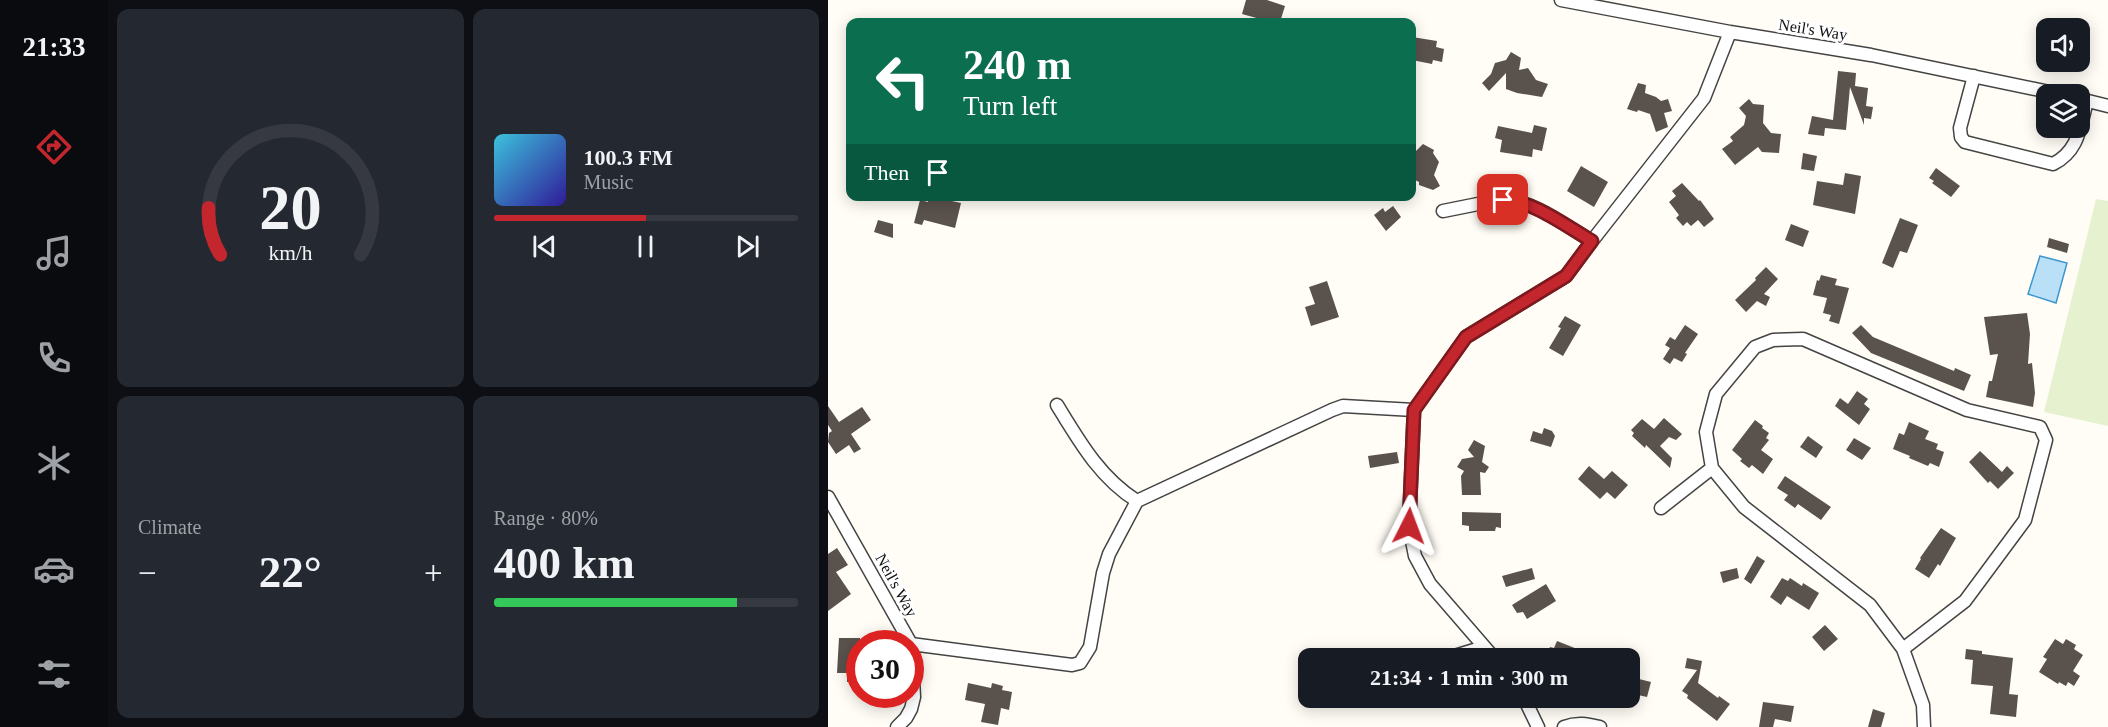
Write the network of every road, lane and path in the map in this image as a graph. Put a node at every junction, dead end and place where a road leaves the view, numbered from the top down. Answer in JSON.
{"nodes":[{"id":1,"x":1561,"y":0,"type":"edge"},
{"id":2,"x":1730,"y":32,"type":"junction"},
{"id":3,"x":1974,"y":76,"type":"junction"},
{"id":4,"x":2036,"y":89,"type":"edge"},
{"id":5,"x":2090,"y":102,"type":"edge"},
{"id":6,"x":2108,"y":106,"type":"edge"},
{"id":7,"x":2077,"y":138,"type":"edge"},
{"id":8,"x":1443,"y":212,"type":"dead end"},
{"id":9,"x":1592,"y":241,"type":"junction"},
{"id":10,"x":1057,"y":405,"type":"dead end"},
{"id":11,"x":1414,"y":410,"type":"junction"},
{"id":12,"x":1712,"y":468,"type":"junction"},
{"id":13,"x":828,"y":497,"type":"edge"},
{"id":14,"x":1137,"y":501,"type":"junction"},
{"id":15,"x":1661,"y":508,"type":"dead end"},
{"id":16,"x":903,"y":630,"type":"edge"},
{"id":17,"x":924,"y":646,"type":"edge"},
{"id":18,"x":1484,"y":647,"type":"joint"},
{"id":19,"x":1481,"y":648,"type":"edge"},
{"id":20,"x":1903,"y":649,"type":"junction"},
{"id":21,"x":911,"y":708,"type":"edge"},
{"id":22,"x":1529,"y":708,"type":"edge"},
{"id":23,"x":897,"y":727,"type":"edge"},
{"id":24,"x":1538,"y":727,"type":"edge"},
{"id":25,"x":1564,"y":727,"type":"edge"},
{"id":26,"x":1600,"y":727,"type":"edge"},
{"id":27,"x":1924,"y":727,"type":"edge"}],
"edges":[{"from":1,"to":2,"type":"street","name":"Neil's Way"},
{"from":2,"to":3,"type":"street","name":"Neil's Way"},
{"from":2,"to":9,"type":"street"},
{"from":3,"to":4,"type":"street","name":"Neil's Way"},
{"from":3,"to":7,"type":"street"},
{"from":5,"to":6,"type":"street"},
{"from":8,"to":9,"type":"street"},
{"from":9,"to":11,"type":"street"},
{"from":10,"to":14,"type":"street"},
{"from":11,"to":14,"type":"street"},
{"from":11,"to":18,"type":"street"},
{"from":12,"to":15,"type":"street"},
{"from":12,"to":20,"type":"street"},
{"from":12,"to":20,"type":"street"},
{"from":13,"to":16,"type":"street","name":"Neil's Way"},
{"from":14,"to":17,"type":"street"},
{"from":18,"to":19,"type":"street"},
{"from":20,"to":27,"type":"street"},
{"from":21,"to":23,"type":"street","name":"Neil's Way"},
{"from":22,"to":24,"type":"street"},
{"from":25,"to":26,"type":"street"}]}
